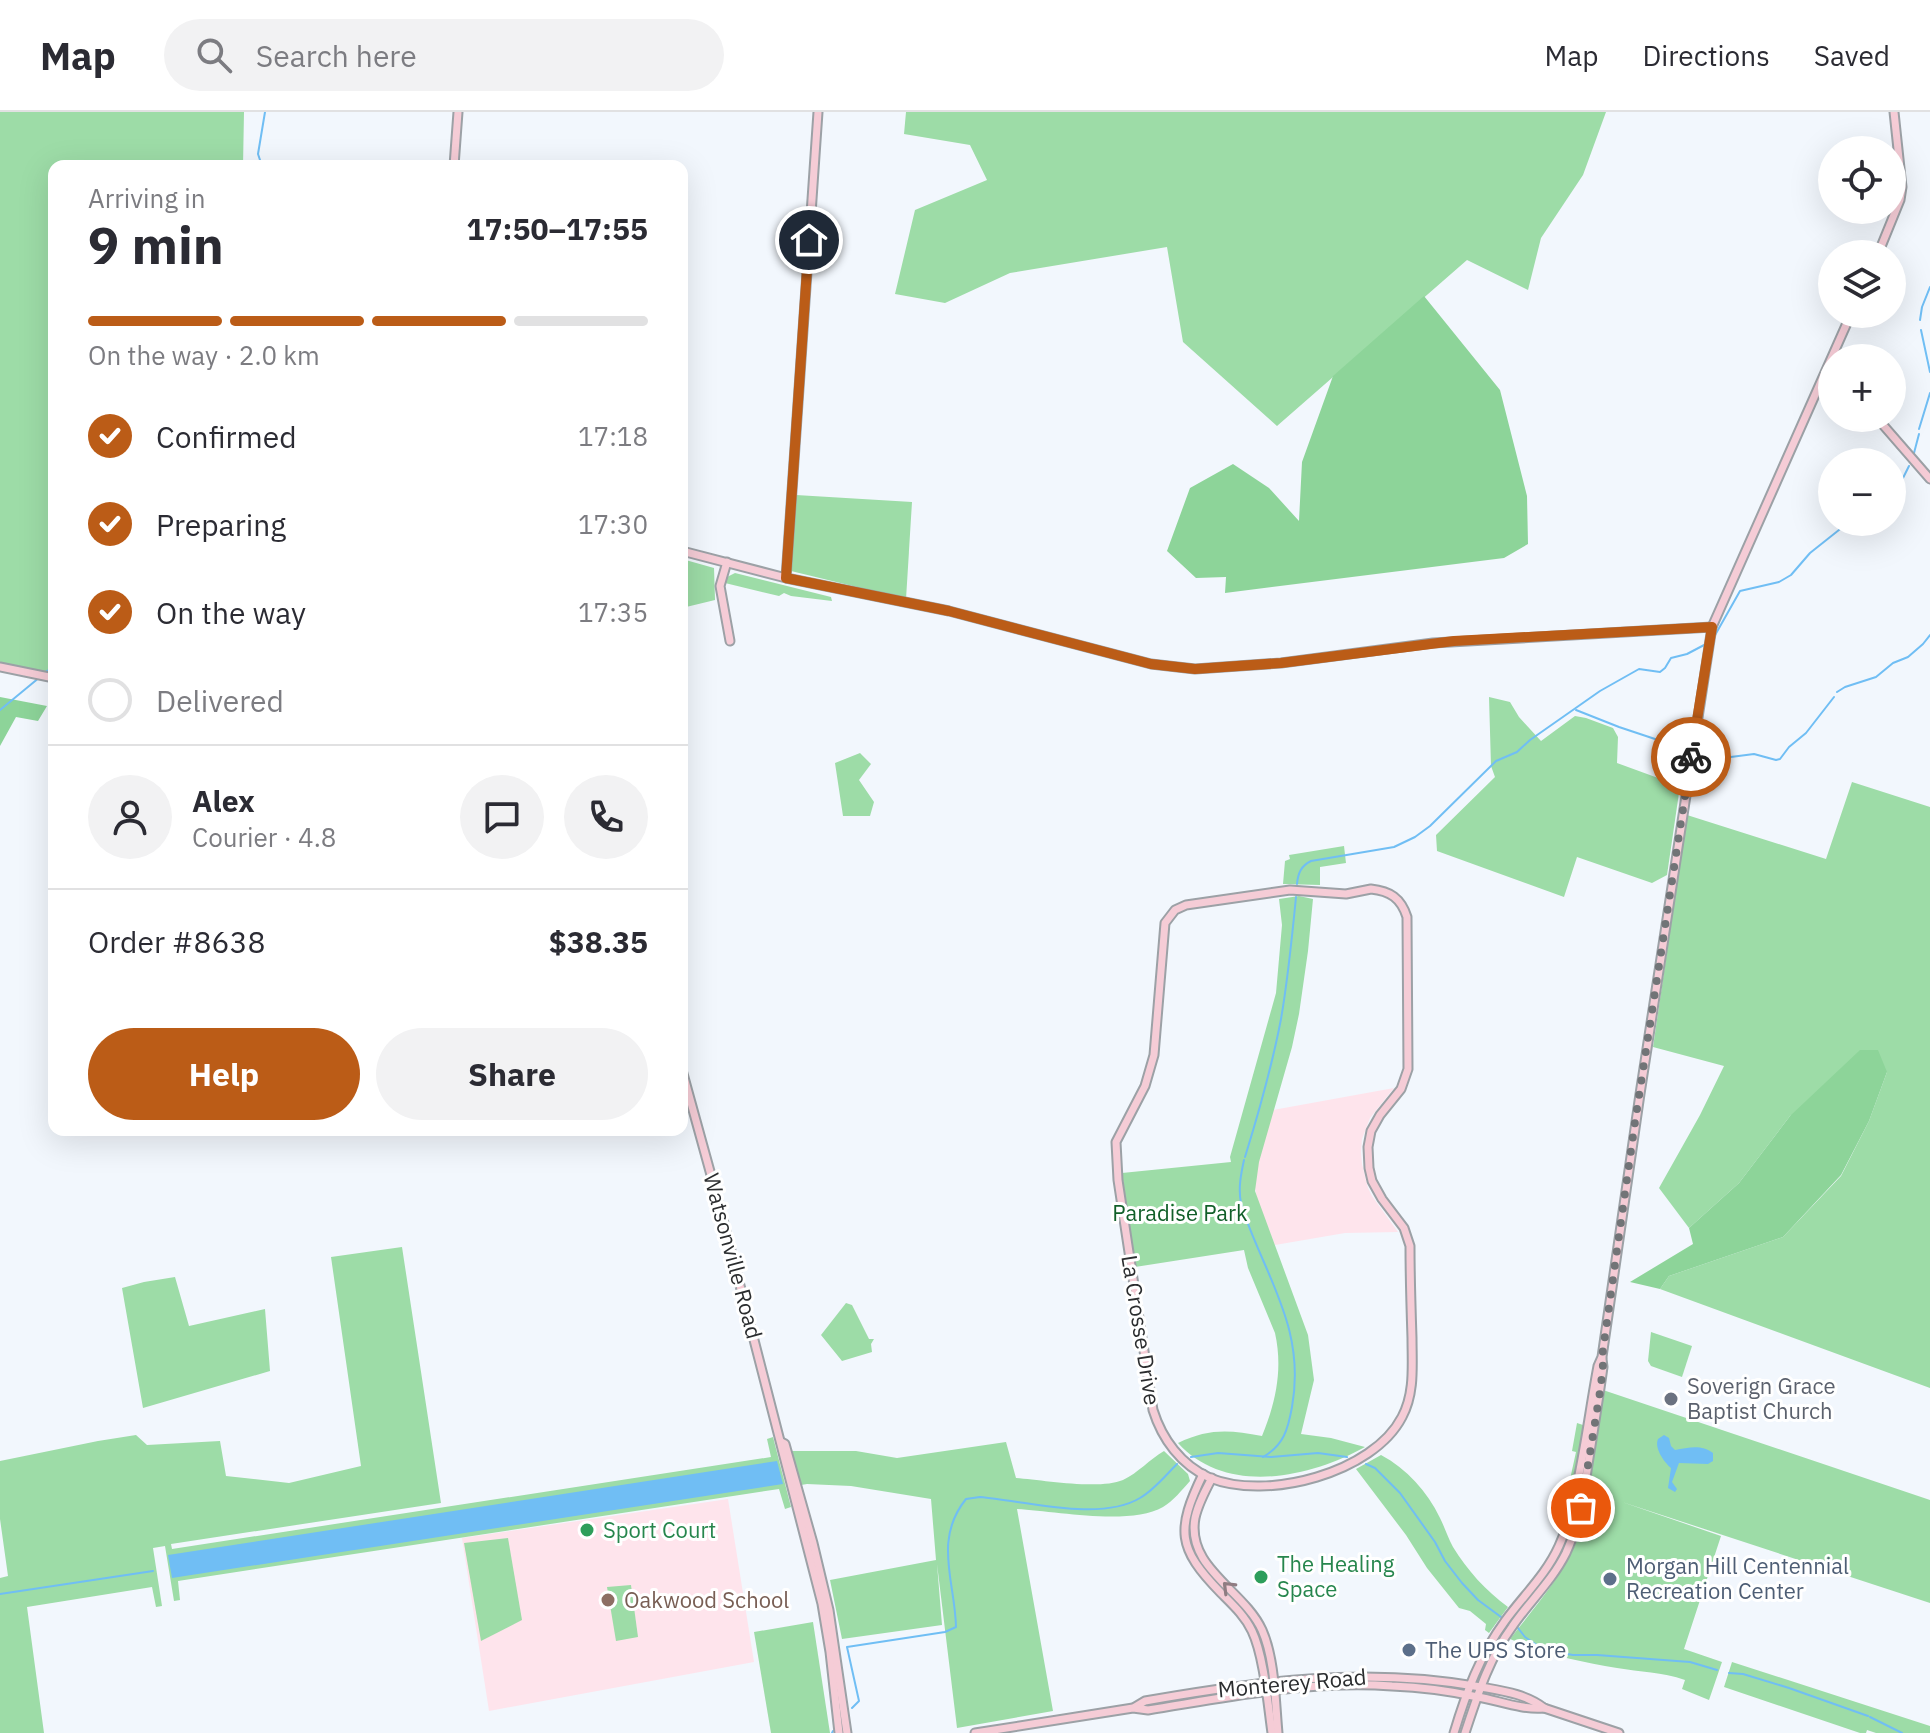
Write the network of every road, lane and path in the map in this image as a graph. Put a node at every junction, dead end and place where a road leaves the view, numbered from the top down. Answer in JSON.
{"nodes":[{"id":1,"x":458,"y":112,"type":"edge"},
{"id":2,"x":818,"y":112,"type":"edge"},
{"id":3,"x":1894,"y":112,"type":"edge"},
{"id":4,"x":454,"y":160,"type":"edge"},
{"id":5,"x":1884,"y":240,"type":"edge"},
{"id":6,"x":1818,"y":394,"type":"edge"},
{"id":7,"x":1889,"y":432,"type":"edge"},
{"id":8,"x":1930,"y":479,"type":"edge"},
{"id":9,"x":688,"y":552,"type":"edge"},
{"id":10,"x":727,"y":562,"type":"junction"},
{"id":11,"x":786,"y":578,"type":"junction"},
{"id":12,"x":1712,"y":627,"type":"junction"},
{"id":13,"x":730,"y":641,"type":"dead end"},
{"id":14,"x":0,"y":667,"type":"edge"},
{"id":15,"x":48,"y":677,"type":"edge"},
{"id":16,"x":688,"y":1091,"type":"edge"},
{"id":17,"x":1602,"y":1357,"type":"junction"},
{"id":18,"x":1589,"y":1420,"type":"junction"},
{"id":19,"x":1593,"y":1437,"type":"junction"},
{"id":20,"x":1203,"y":1474,"type":"junction"},
{"id":21,"x":1212,"y":1478,"type":"junction"},
{"id":22,"x":792,"y":1480,"type":"junction"},
{"id":23,"x":1470,"y":1685,"type":"junction"},
{"id":24,"x":1269,"y":1686,"type":"junction"},
{"id":25,"x":1481,"y":1687,"type":"junction"},
{"id":26,"x":1466,"y":1695,"type":"junction"},
{"id":27,"x":1477,"y":1697,"type":"junction"},
{"id":28,"x":1544,"y":1708,"type":"junction"},
{"id":29,"x":839,"y":1733,"type":"edge"},
{"id":30,"x":847,"y":1733,"type":"edge"},
{"id":31,"x":975,"y":1733,"type":"edge"},
{"id":32,"x":1272,"y":1733,"type":"edge"},
{"id":33,"x":1278,"y":1733,"type":"edge"},
{"id":34,"x":1454,"y":1733,"type":"edge"},
{"id":35,"x":1465,"y":1733,"type":"edge"},
{"id":36,"x":1619,"y":1733,"type":"edge"}],
"edges":[{"from":1,"to":4,"type":"street"},
{"from":2,"to":11,"type":"street"},
{"from":3,"to":5,"type":"street"},
{"from":6,"to":12,"type":"street"},
{"from":7,"to":8,"type":"street"},
{"from":9,"to":10,"type":"street"},
{"from":10,"to":11,"type":"street"},
{"from":10,"to":13,"type":"street"},
{"from":11,"to":12,"type":"street"},
{"from":12,"to":17,"type":"street"},
{"from":14,"to":15,"type":"street"},
{"from":16,"to":22,"type":"street","name":"Watsonville Road"},
{"from":17,"to":18,"type":"street"},
{"from":17,"to":19,"type":"street"},
{"from":18,"to":19,"type":"street"},
{"from":18,"to":23,"type":"street"},
{"from":19,"to":25,"type":"street"},
{"from":20,"to":21,"type":"street","name":"La Crosse Drive"},
{"from":20,"to":21,"type":"street","name":"La Crosse Drive"},
{"from":20,"to":24,"type":"street"},
{"from":24,"to":21,"type":"street","one_way":true},
{"from":22,"to":29,"type":"street","name":"Watsonville Road"},
{"from":22,"to":30,"type":"street","name":"Watsonville Road"},
{"from":23,"to":24,"type":"street","name":"Monterey Road"},
{"from":23,"to":25,"type":"street","name":"Monterey Road"},
{"from":23,"to":26,"type":"street"},
{"from":24,"to":26,"type":"street","name":"Monterey Road"},
{"from":24,"to":31,"type":"street","name":"Monterey Road"},
{"from":24,"to":32,"type":"street"},
{"from":24,"to":33,"type":"street"},
{"from":25,"to":27,"type":"street"},
{"from":25,"to":28,"type":"street","name":"Monterey Road"},
{"from":26,"to":27,"type":"street","name":"Monterey Road"},
{"from":26,"to":34,"type":"street"},
{"from":27,"to":28,"type":"street","name":"Monterey Road"},
{"from":27,"to":35,"type":"street"},
{"from":28,"to":36,"type":"street","name":"Monterey Road"}]}
